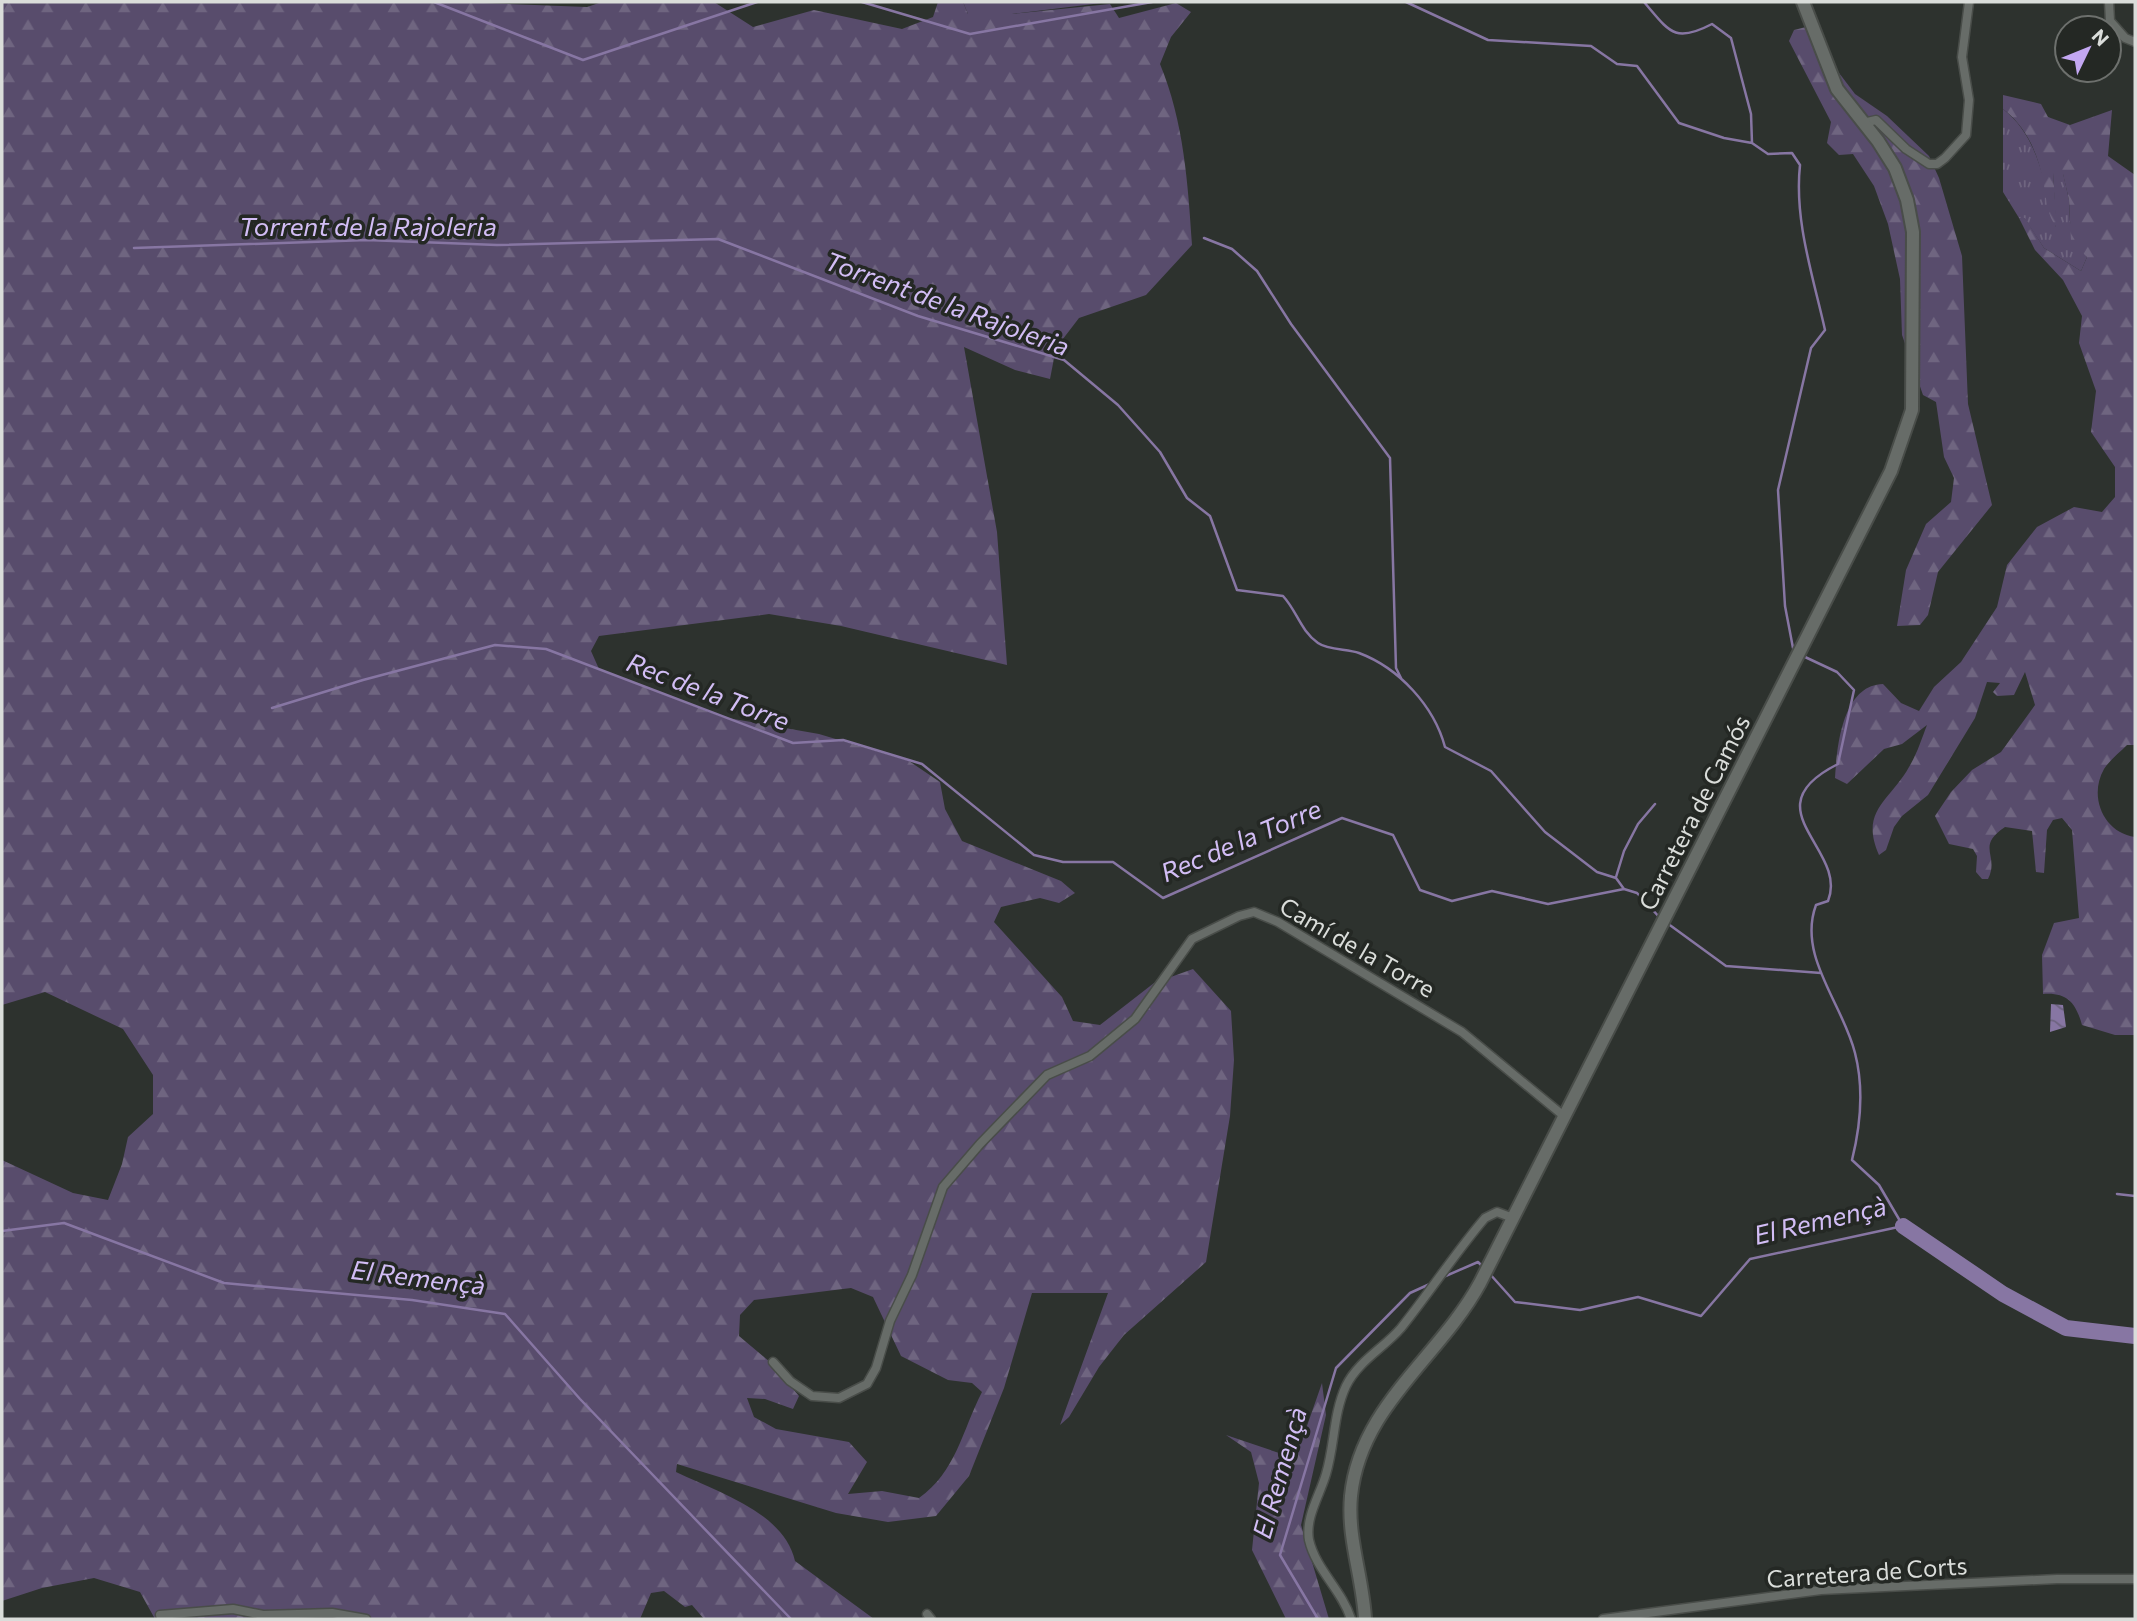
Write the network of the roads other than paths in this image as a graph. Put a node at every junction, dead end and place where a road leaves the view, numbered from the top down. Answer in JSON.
{"nodes":[{"id":1,"x":1802,"y":2,"type":"edge"},
{"id":2,"x":1969,"y":2,"type":"edge"},
{"id":3,"x":2109,"y":2,"type":"edge"},
{"id":4,"x":2135,"y":42,"type":"edge"},
{"id":5,"x":1863,"y":124,"type":"junction"},
{"id":6,"x":1565,"y":1117,"type":"junction"},
{"id":7,"x":1511,"y":1224,"type":"junction"},
{"id":8,"x":773,"y":1362,"type":"dead end"},
{"id":9,"x":2135,"y":1580,"type":"edge"},
{"id":10,"x":160,"y":1615,"type":"dead end"},
{"id":11,"x":366,"y":1619,"type":"edge"},
{"id":12,"x":1351,"y":1619,"type":"edge"},
{"id":13,"x":1365,"y":1619,"type":"edge"},
{"id":14,"x":1603,"y":1619,"type":"edge"}],
"edges":[{"from":1,"to":5,"type":"street","name":"Carretera de Camós"},
{"from":2,"to":5,"type":"street"},
{"from":3,"to":4,"type":"street"},
{"from":5,"to":6,"type":"street","name":"Carretera de Camós"},
{"from":6,"to":7,"type":"street","name":"Carretera de Camós"},
{"from":6,"to":8,"type":"street","name":"Camí de la Torre"},
{"from":7,"to":12,"type":"street"},
{"from":7,"to":13,"type":"street","name":"Carretera de Camós"},
{"from":9,"to":14,"type":"street","name":"Carretera de Corts"},
{"from":10,"to":11,"type":"street"}]}
